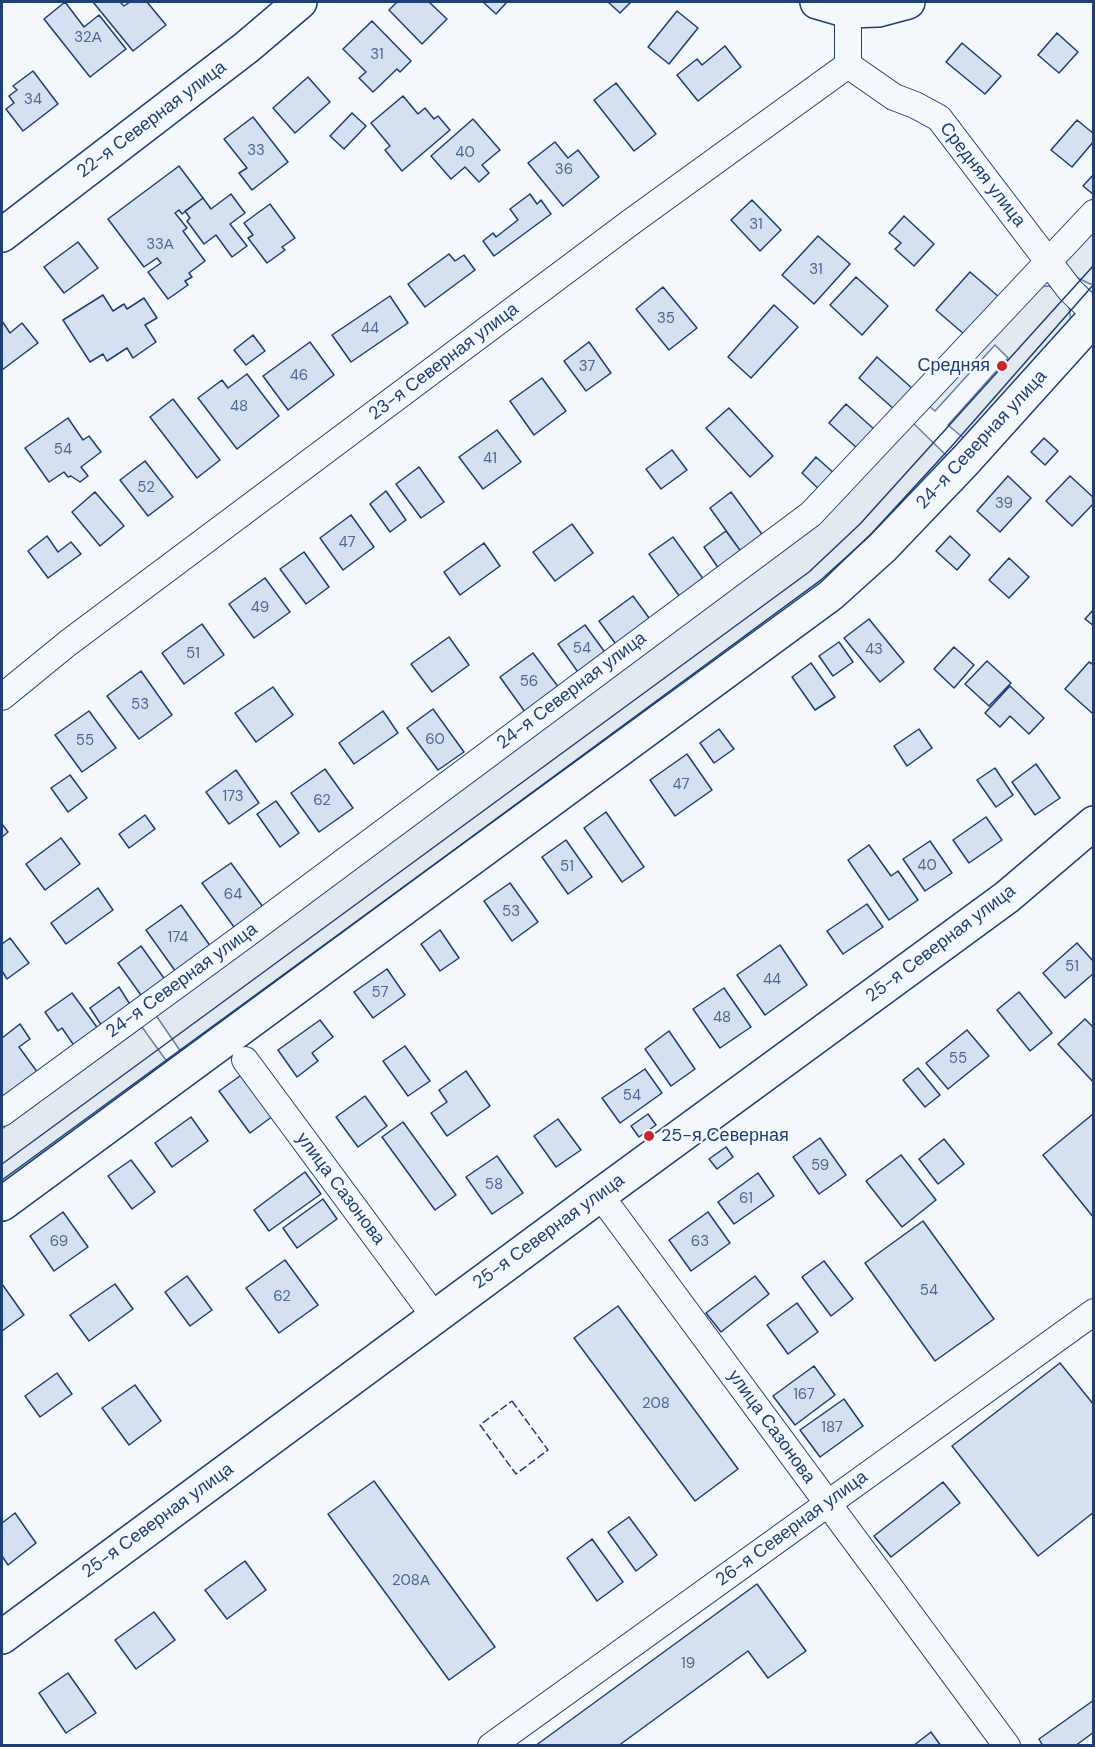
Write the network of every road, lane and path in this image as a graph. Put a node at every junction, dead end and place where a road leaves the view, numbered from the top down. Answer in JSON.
{"nodes":[{"id":1,"x":300,"y":2,"type":"edge"},
{"id":2,"x":908,"y":2,"type":"edge"},
{"id":3,"x":833,"y":6,"type":"edge"},
{"id":4,"x":848,"y":65,"type":"junction"},
{"id":5,"x":1094,"y":213,"type":"edge"},
{"id":6,"x":2,"y":235,"type":"edge"},
{"id":7,"x":1050,"y":261,"type":"junction"},
{"id":8,"x":1094,"y":313,"type":"edge"},
{"id":9,"x":1094,"y":318,"type":"edge"},
{"id":10,"x":2,"y":697,"type":"edge"},
{"id":11,"x":1094,"y":823,"type":"edge"},
{"id":12,"x":245,"y":1060,"type":"dead end"},
{"id":13,"x":2,"y":1113,"type":"edge"},
{"id":14,"x":600,"y":1195,"type":"junction"},
{"id":15,"x":2,"y":1204,"type":"edge"},
{"id":16,"x":1094,"y":1312,"type":"edge"},
{"id":17,"x":435,"y":1317,"type":"junction"},
{"id":18,"x":828,"y":1503,"type":"junction"},
{"id":19,"x":2,"y":1637,"type":"edge"},
{"id":20,"x":491,"y":1746,"type":"edge"},
{"id":21,"x":1007,"y":1746,"type":"edge"}],
"edges":[{"from":1,"to":6,"type":"main road","name":"22-я Северная улица"},
{"from":2,"to":3,"type":"main road"},
{"from":3,"to":4,"type":"street"},
{"from":4,"to":7,"type":"street","name":"Средняя улица"},
{"from":4,"to":10,"type":"street","name":"23-я Северная улица"},
{"from":5,"to":7,"type":"street","name":"24-я Северная улица"},
{"from":7,"to":8,"type":"street","name":"Средняя улица"},
{"from":7,"to":13,"type":"street","name":"24-я Северная улица"},
{"from":9,"to":15,"type":"main road","name":"24-я Северная улица"},
{"from":11,"to":14,"type":"main road","name":"25-я Северная улица"},
{"from":12,"to":17,"type":"street","name":"улица Сазонова"},
{"from":14,"to":17,"type":"main road","name":"25-я Северная улица"},
{"from":14,"to":18,"type":"street","name":"улица Сазонова"},
{"from":16,"to":18,"type":"street","name":"26-я Северная улица"},
{"from":17,"to":19,"type":"main road","name":"25-я Северная улица"},
{"from":18,"to":20,"type":"street","name":"26-я Северная улица"},
{"from":18,"to":21,"type":"street","name":"улица Сазонова"}]}
